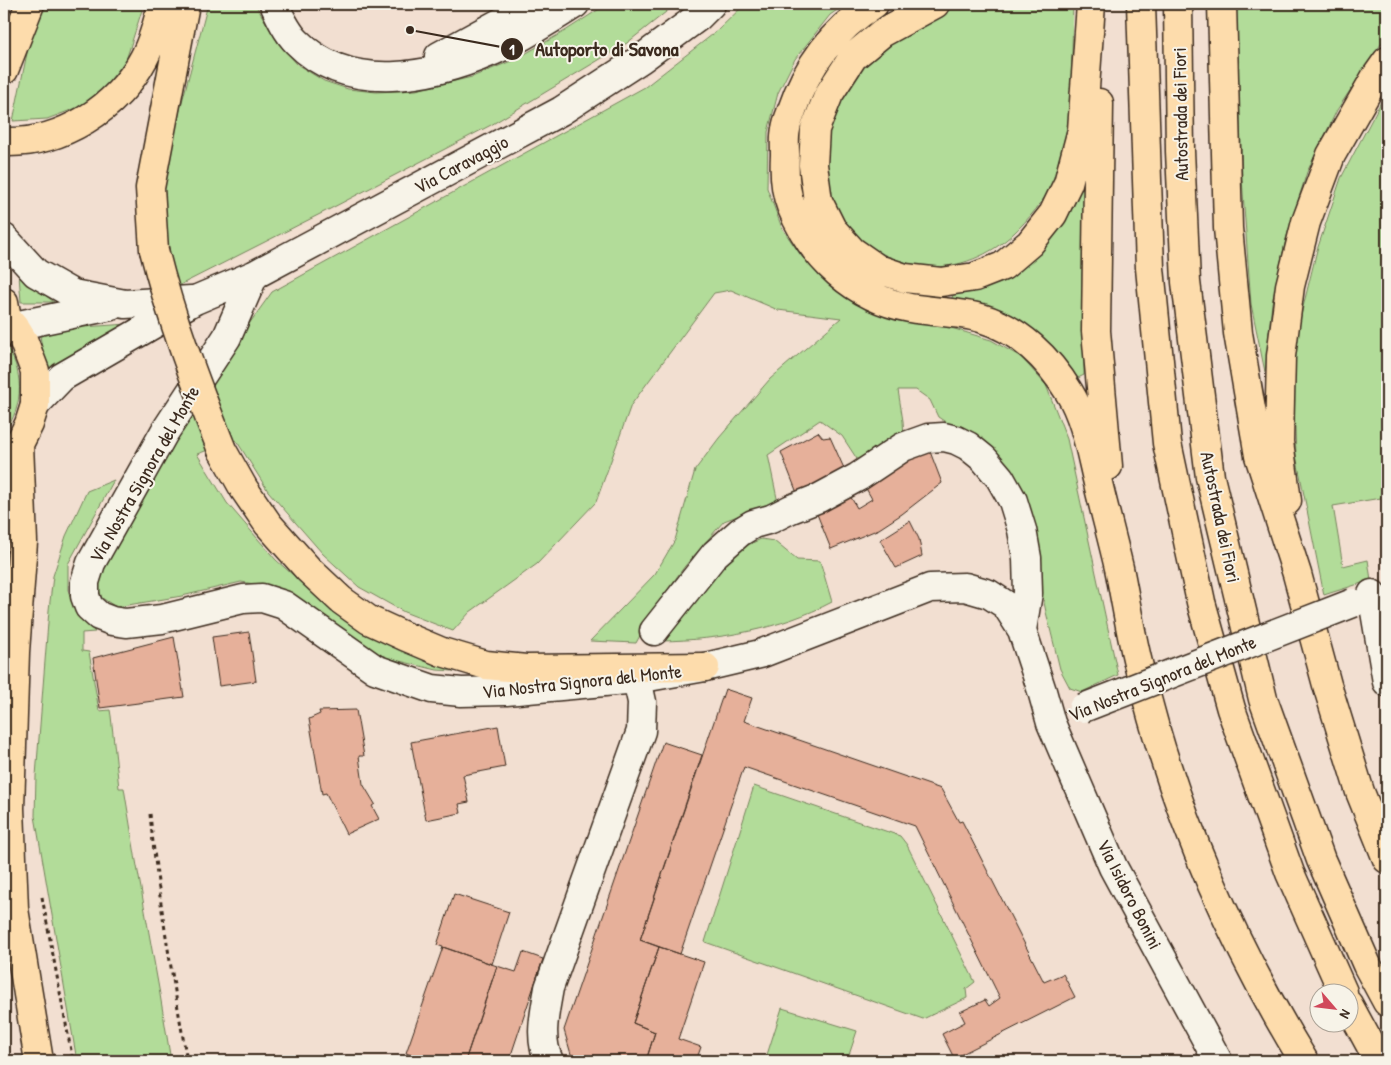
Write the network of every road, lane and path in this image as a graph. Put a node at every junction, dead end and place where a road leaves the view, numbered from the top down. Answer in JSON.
{"nodes":[{"id":1,"x":30,"y":4,"type":"edge"},
{"id":2,"x":162,"y":4,"type":"edge"},
{"id":3,"x":185,"y":4,"type":"edge"},
{"id":4,"x":274,"y":4,"type":"edge"},
{"id":5,"x":534,"y":4,"type":"edge"},
{"id":6,"x":575,"y":4,"type":"edge"},
{"id":7,"x":711,"y":4,"type":"edge"},
{"id":8,"x":874,"y":4,"type":"edge"},
{"id":9,"x":934,"y":4,"type":"edge"},
{"id":10,"x":1091,"y":4,"type":"edge"},
{"id":11,"x":1096,"y":4,"type":"edge"},
{"id":12,"x":1141,"y":4,"type":"edge"},
{"id":13,"x":1178,"y":4,"type":"edge"},
{"id":14,"x":1222,"y":4,"type":"edge"},
{"id":15,"x":1387,"y":61,"type":"edge"},
{"id":16,"x":4,"y":70,"type":"edge"},
{"id":17,"x":401,"y":76,"type":"junction"},
{"id":18,"x":4,"y":142,"type":"edge"},
{"id":19,"x":4,"y":238,"type":"edge"},
{"id":20,"x":254,"y":275,"type":"junction"},
{"id":21,"x":195,"y":300,"type":"junction"},
{"id":22,"x":125,"y":304,"type":"junction"},
{"id":23,"x":7,"y":316,"type":"edge"},
{"id":24,"x":34,"y":405,"type":"junction"},
{"id":25,"x":12,"y":449,"type":"edge"},
{"id":26,"x":1118,"y":567,"type":"junction"},
{"id":27,"x":1297,"y":574,"type":"junction"},
{"id":28,"x":1371,"y":595,"type":"edge"},
{"id":29,"x":1022,"y":630,"type":"junction"},
{"id":30,"x":654,"y":631,"type":"dead end"},
{"id":31,"x":704,"y":667,"type":"junction"},
{"id":32,"x":637,"y":679,"type":"junction"},
{"id":33,"x":1387,"y":682,"type":"edge"},
{"id":34,"x":1051,"y":723,"type":"junction"},
{"id":35,"x":150,"y":814,"type":"dead end"},
{"id":36,"x":1387,"y":859,"type":"edge"},
{"id":37,"x":9,"y":897,"type":"edge"},
{"id":38,"x":1338,"y":982,"type":"edge"},
{"id":39,"x":1387,"y":1002,"type":"edge"},
{"id":40,"x":1358,"y":1022,"type":"edge"},
{"id":41,"x":39,"y":1061,"type":"edge"},
{"id":42,"x":187,"y":1061,"type":"edge"},
{"id":43,"x":549,"y":1061,"type":"edge"},
{"id":44,"x":1218,"y":1061,"type":"edge"},
{"id":45,"x":1304,"y":1061,"type":"edge"},
{"id":46,"x":1380,"y":1061,"type":"edge"}],
"edges":[{"from":1,"to":16,"type":"main road"},
{"from":2,"to":18,"type":"main road"},
{"from":3,"to":31,"type":"main road","bridge":true},
{"from":4,"to":17,"type":"street"},
{"from":5,"to":17,"type":"street"},
{"from":6,"to":17,"type":"street"},
{"from":7,"to":20,"type":"street","name":"Via Caravaggio"},
{"from":8,"to":26,"type":"main road"},
{"from":9,"to":10,"type":"main road"},
{"from":11,"to":26,"type":"main road"},
{"from":12,"to":38,"type":"main road","name":"Autostrada dei Fiori"},
{"from":13,"to":39,"type":"main road","name":"Autostrada dei Fiori"},
{"from":14,"to":27,"type":"main road"},
{"from":15,"to":27,"type":"main road"},
{"from":19,"to":22,"type":"street","name":"Via Caravaggio"},
{"from":20,"to":21,"type":"street","name":"Via Caravaggio"},
{"from":20,"to":32,"type":"street","name":"Via Nostra Signora del Monte"},
{"from":21,"to":22,"type":"street","name":"Via Caravaggio"},
{"from":21,"to":24,"type":"street","name":"Via Caravaggio"},
{"from":22,"to":23,"type":"street","name":"Via Caravaggio"},
{"from":23,"to":24,"type":"main road"},
{"from":24,"to":25,"type":"main road"},
{"from":25,"to":37,"type":"main road"},
{"from":26,"to":45,"type":"main road"},
{"from":27,"to":36,"type":"main road"},
{"from":28,"to":33,"type":"street"},
{"from":28,"to":34,"type":"street","name":"Via Nostra Signora del Monte","bridge":true},
{"from":29,"to":30,"type":"street"},
{"from":29,"to":31,"type":"street","name":"Via Nostra Signora del Monte"},
{"from":29,"to":34,"type":"street","name":"Via Nostra Signora del Monte"},
{"from":31,"to":32,"type":"street","name":"Via Nostra Signora del Monte"},
{"from":32,"to":43,"type":"street"},
{"from":34,"to":44,"type":"street","name":"Via Isidoro Bonini"},
{"from":35,"to":42,"type":"path"},
{"from":37,"to":41,"type":"main road"},
{"from":40,"to":46,"type":"main road"}]}
